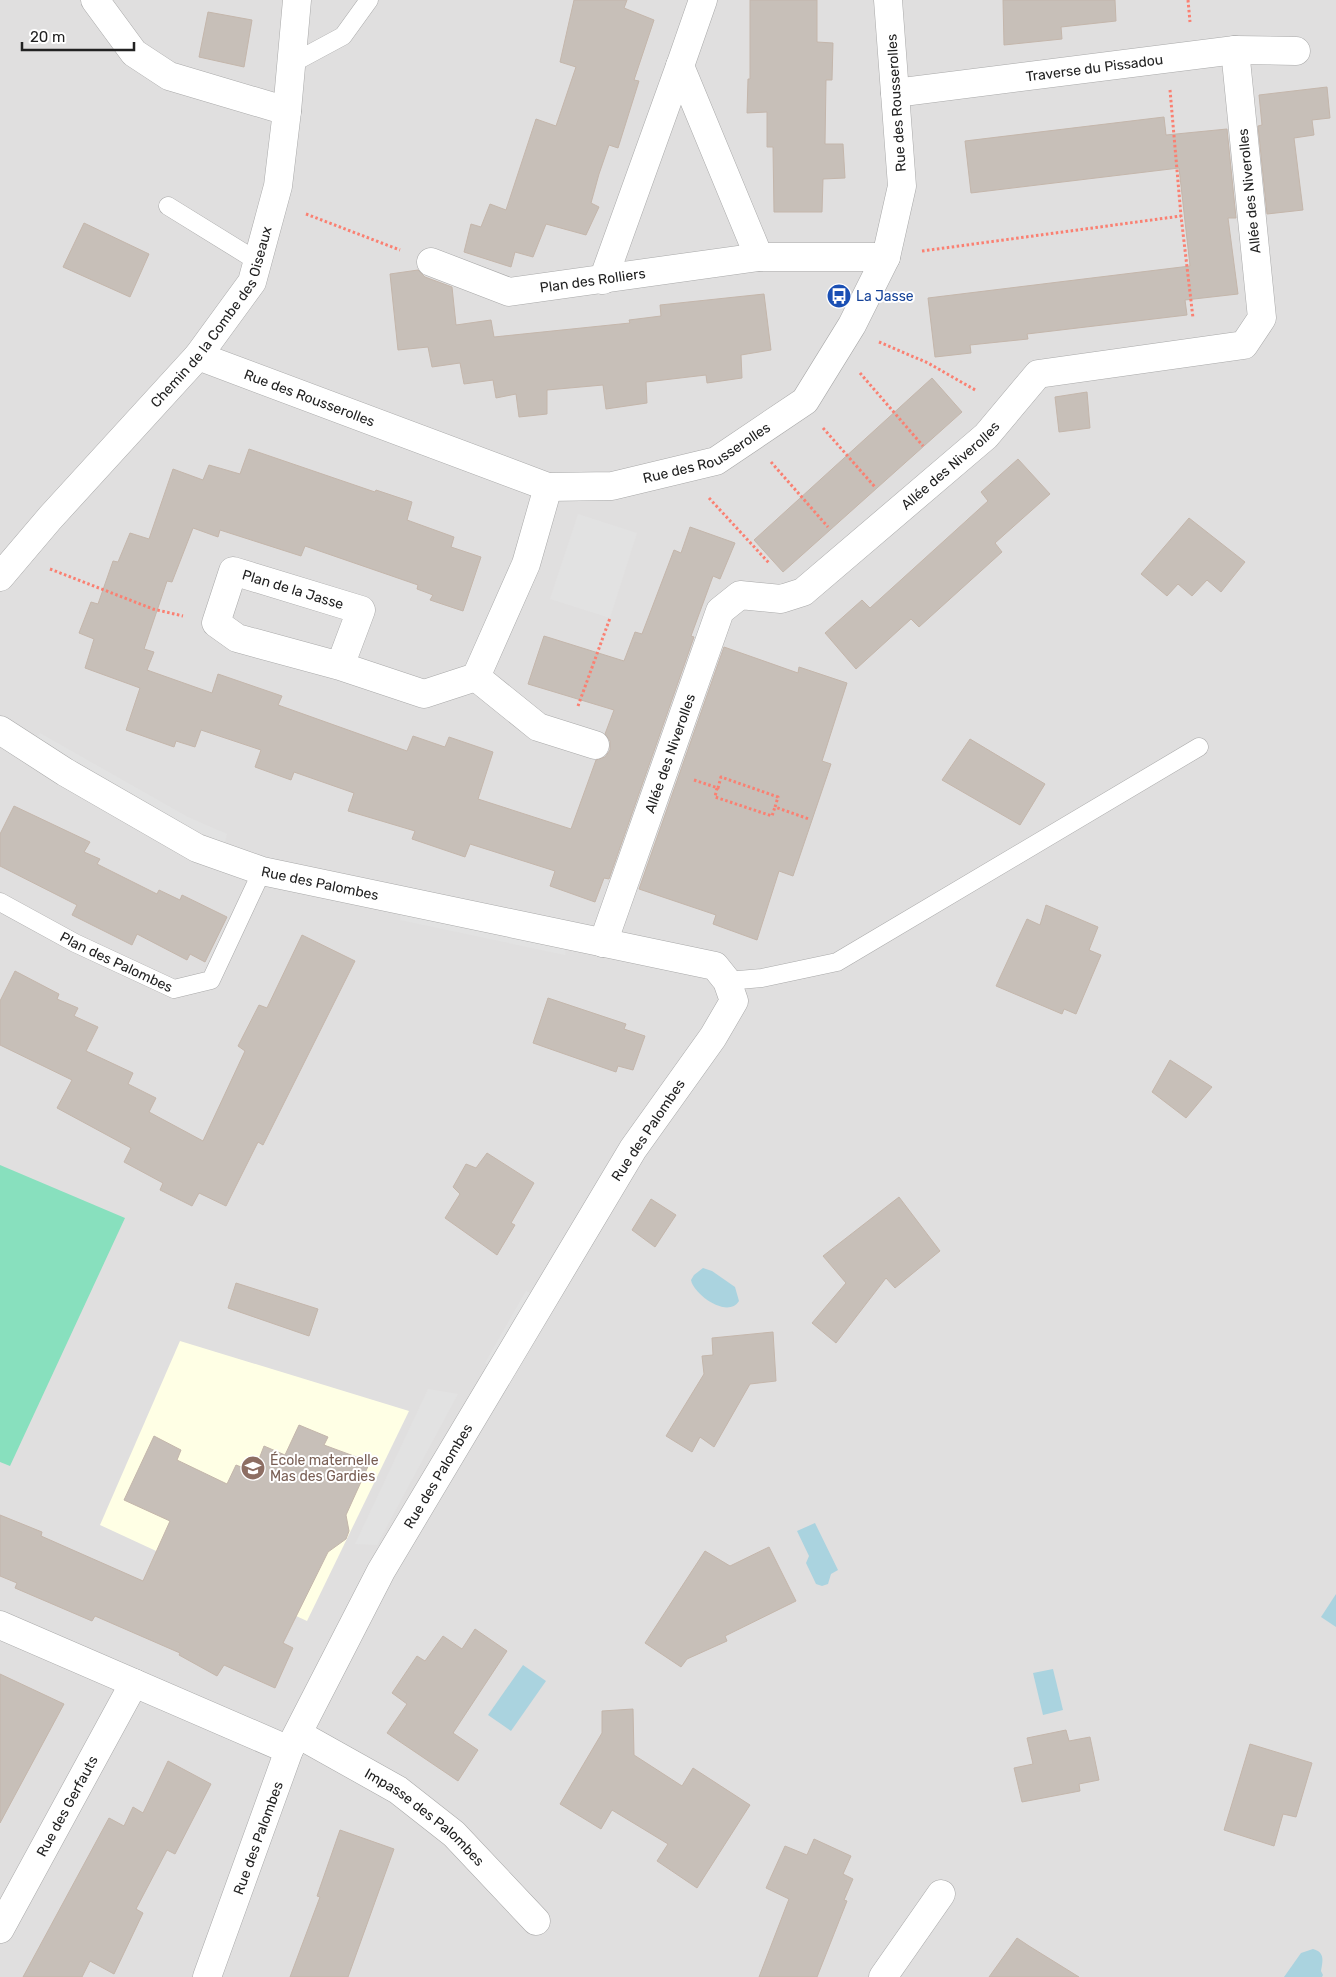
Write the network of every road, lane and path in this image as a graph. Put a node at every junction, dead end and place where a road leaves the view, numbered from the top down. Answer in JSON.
{"nodes":[{"id":1,"x":95,"y":0,"type":"edge"},
{"id":2,"x":297,"y":0,"type":"edge"},
{"id":3,"x":369,"y":0,"type":"edge"},
{"id":4,"x":703,"y":0,"type":"edge"},
{"id":5,"x":888,"y":0,"type":"edge"},
{"id":6,"x":1235,"y":50,"type":"junction"},
{"id":7,"x":1296,"y":51,"type":"dead end"},
{"id":8,"x":291,"y":64,"type":"junction"},
{"id":9,"x":680,"y":66,"type":"junction"},
{"id":10,"x":1170,"y":87,"type":"dead end"},
{"id":11,"x":896,"y":94,"type":"junction"},
{"id":12,"x":288,"y":111,"type":"junction"},
{"id":13,"x":168,"y":206,"type":"dead end"},
{"id":14,"x":306,"y":214,"type":"dead end"},
{"id":15,"x":1181,"y":216,"type":"junction"},
{"id":16,"x":916,"y":252,"type":"dead end"},
{"id":17,"x":759,"y":256,"type":"junction"},
{"id":18,"x":886,"y":257,"type":"junction"},
{"id":19,"x":257,"y":261,"type":"junction"},
{"id":20,"x":431,"y":262,"type":"joint"},
{"id":21,"x":603,"y":280,"type":"junction"},
{"id":22,"x":1194,"y":327,"type":"dead end"},
{"id":23,"x":878,"y":342,"type":"dead end"},
{"id":24,"x":198,"y":356,"type":"junction"},
{"id":25,"x":858,"y":371,"type":"dead end"},
{"id":26,"x":977,"y":391,"type":"dead end"},
{"id":27,"x":817,"y":422,"type":"dead end"},
{"id":28,"x":768,"y":459,"type":"dead end"},
{"id":29,"x":945,"y":471,"type":"junction"},
{"id":30,"x":548,"y":487,"type":"junction"},
{"id":31,"x":704,"y":494,"type":"dead end"},
{"id":32,"x":898,"y":511,"type":"junction"},
{"id":33,"x":749,"y":539,"type":"dead end"},
{"id":34,"x":850,"y":552,"type":"junction"},
{"id":35,"x":44,"y":566,"type":"dead end"},
{"id":36,"x":0,"y":577,"type":"edge"},
{"id":37,"x":610,"y":618,"type":"dead end"},
{"id":38,"x":216,"y":623,"type":"junction"},
{"id":39,"x":340,"y":666,"type":"junction"},
{"id":40,"x":476,"y":677,"type":"junction"},
{"id":41,"x":0,"y":730,"type":"edge"},
{"id":42,"x":567,"y":737,"type":"junction"},
{"id":43,"x":595,"y":745,"type":"dead end"},
{"id":44,"x":1199,"y":748,"type":"dead end"},
{"id":45,"x":709,"y":785,"type":"dead end"},
{"id":46,"x":718,"y":788,"type":"junction"},
{"id":47,"x":775,"y":807,"type":"junction"},
{"id":48,"x":809,"y":819,"type":"dead end"},
{"id":49,"x":262,"y":871,"type":"junction"},
{"id":50,"x":0,"y":902,"type":"edge"},
{"id":51,"x":603,"y":943,"type":"junction"},
{"id":52,"x":727,"y":981,"type":"junction"},
{"id":53,"x":0,"y":1625,"type":"edge"},
{"id":54,"x":134,"y":1683,"type":"junction"},
{"id":55,"x":294,"y":1742,"type":"junction"},
{"id":56,"x":941,"y":1894,"type":"dead end"},
{"id":57,"x":536,"y":1921,"type":"dead end"},
{"id":58,"x":0,"y":1930,"type":"edge"},
{"id":59,"x":208,"y":1977,"type":"edge"},
{"id":60,"x":883,"y":1977,"type":"edge"}],
"edges":[{"from":1,"to":12,"type":"street"},
{"from":2,"to":8,"type":"street","name":"Chemin de la Combe des Oiseaux"},
{"from":3,"to":8,"type":"lane"},
{"from":4,"to":9,"type":"street"},
{"from":5,"to":11,"type":"street","name":"Rue des Rousserolles"},
{"from":6,"to":7,"type":"street","name":"Traverse du Pissadou"},
{"from":6,"to":11,"type":"street","name":"Traverse du Pissadou"},
{"from":6,"to":29,"type":"street","name":"Allée des Niverolles"},
{"from":8,"to":12,"type":"street","name":"Chemin de la Combe des Oiseaux"},
{"from":9,"to":17,"type":"street"},
{"from":9,"to":21,"type":"street"},
{"from":10,"to":15,"type":"path"},
{"from":11,"to":18,"type":"street","name":"Rue des Rousserolles"},
{"from":12,"to":19,"type":"street","name":"Chemin de la Combe des Oiseaux"},
{"from":13,"to":19,"type":"lane"},
{"from":14,"to":20,"type":"path"},
{"from":15,"to":16,"type":"path"},
{"from":15,"to":22,"type":"path"},
{"from":17,"to":18,"type":"street","name":"Plan des Rolliers"},
{"from":17,"to":21,"type":"street","name":"Plan des Rolliers"},
{"from":18,"to":30,"type":"street","name":"Rue des Rousserolles"},
{"from":19,"to":24,"type":"street","name":"Chemin de la Combe des Oiseaux"},
{"from":20,"to":21,"type":"street","name":"Plan des Rolliers"},
{"from":23,"to":26,"type":"path"},
{"from":24,"to":30,"type":"street","name":"Rue des Rousserolles"},
{"from":24,"to":36,"type":"street","name":"Chemin de la Combe des Oiseaux"},
{"from":25,"to":29,"type":"path"},
{"from":27,"to":32,"type":"path"},
{"from":28,"to":34,"type":"path"},
{"from":29,"to":32,"type":"street","name":"Allée des Niverolles"},
{"from":30,"to":40,"type":"street"},
{"from":31,"to":33,"type":"path"},
{"from":32,"to":34,"type":"street","name":"Allée des Niverolles"},
{"from":34,"to":51,"type":"street","name":"Allée des Niverolles"},
{"from":35,"to":38,"type":"path"},
{"from":37,"to":42,"type":"path"},
{"from":38,"to":39,"type":"street"},
{"from":38,"to":39,"type":"street","name":"Plan de la Jasse"},
{"from":39,"to":40,"type":"street"},
{"from":40,"to":42,"type":"street"},
{"from":41,"to":49,"type":"street","name":"Rue des Palombes"},
{"from":42,"to":43,"type":"street"},
{"from":44,"to":52,"type":"lane"},
{"from":45,"to":46,"type":"path"},
{"from":46,"to":47,"type":"path"},
{"from":46,"to":47,"type":"path"},
{"from":47,"to":48,"type":"path"},
{"from":49,"to":50,"type":"lane","name":"Plan des Palombes"},
{"from":49,"to":51,"type":"street","name":"Rue des Palombes"},
{"from":51,"to":52,"type":"street","name":"Rue des Palombes"},
{"from":52,"to":55,"type":"street","name":"Rue des Palombes"},
{"from":53,"to":54,"type":"street"},
{"from":54,"to":55,"type":"street"},
{"from":54,"to":58,"type":"street","name":"Rue des Gerfauts"},
{"from":55,"to":57,"type":"street","name":"Impasse des Palombes"},
{"from":55,"to":59,"type":"street","name":"Rue des Palombes"},
{"from":56,"to":60,"type":"street"}]}
